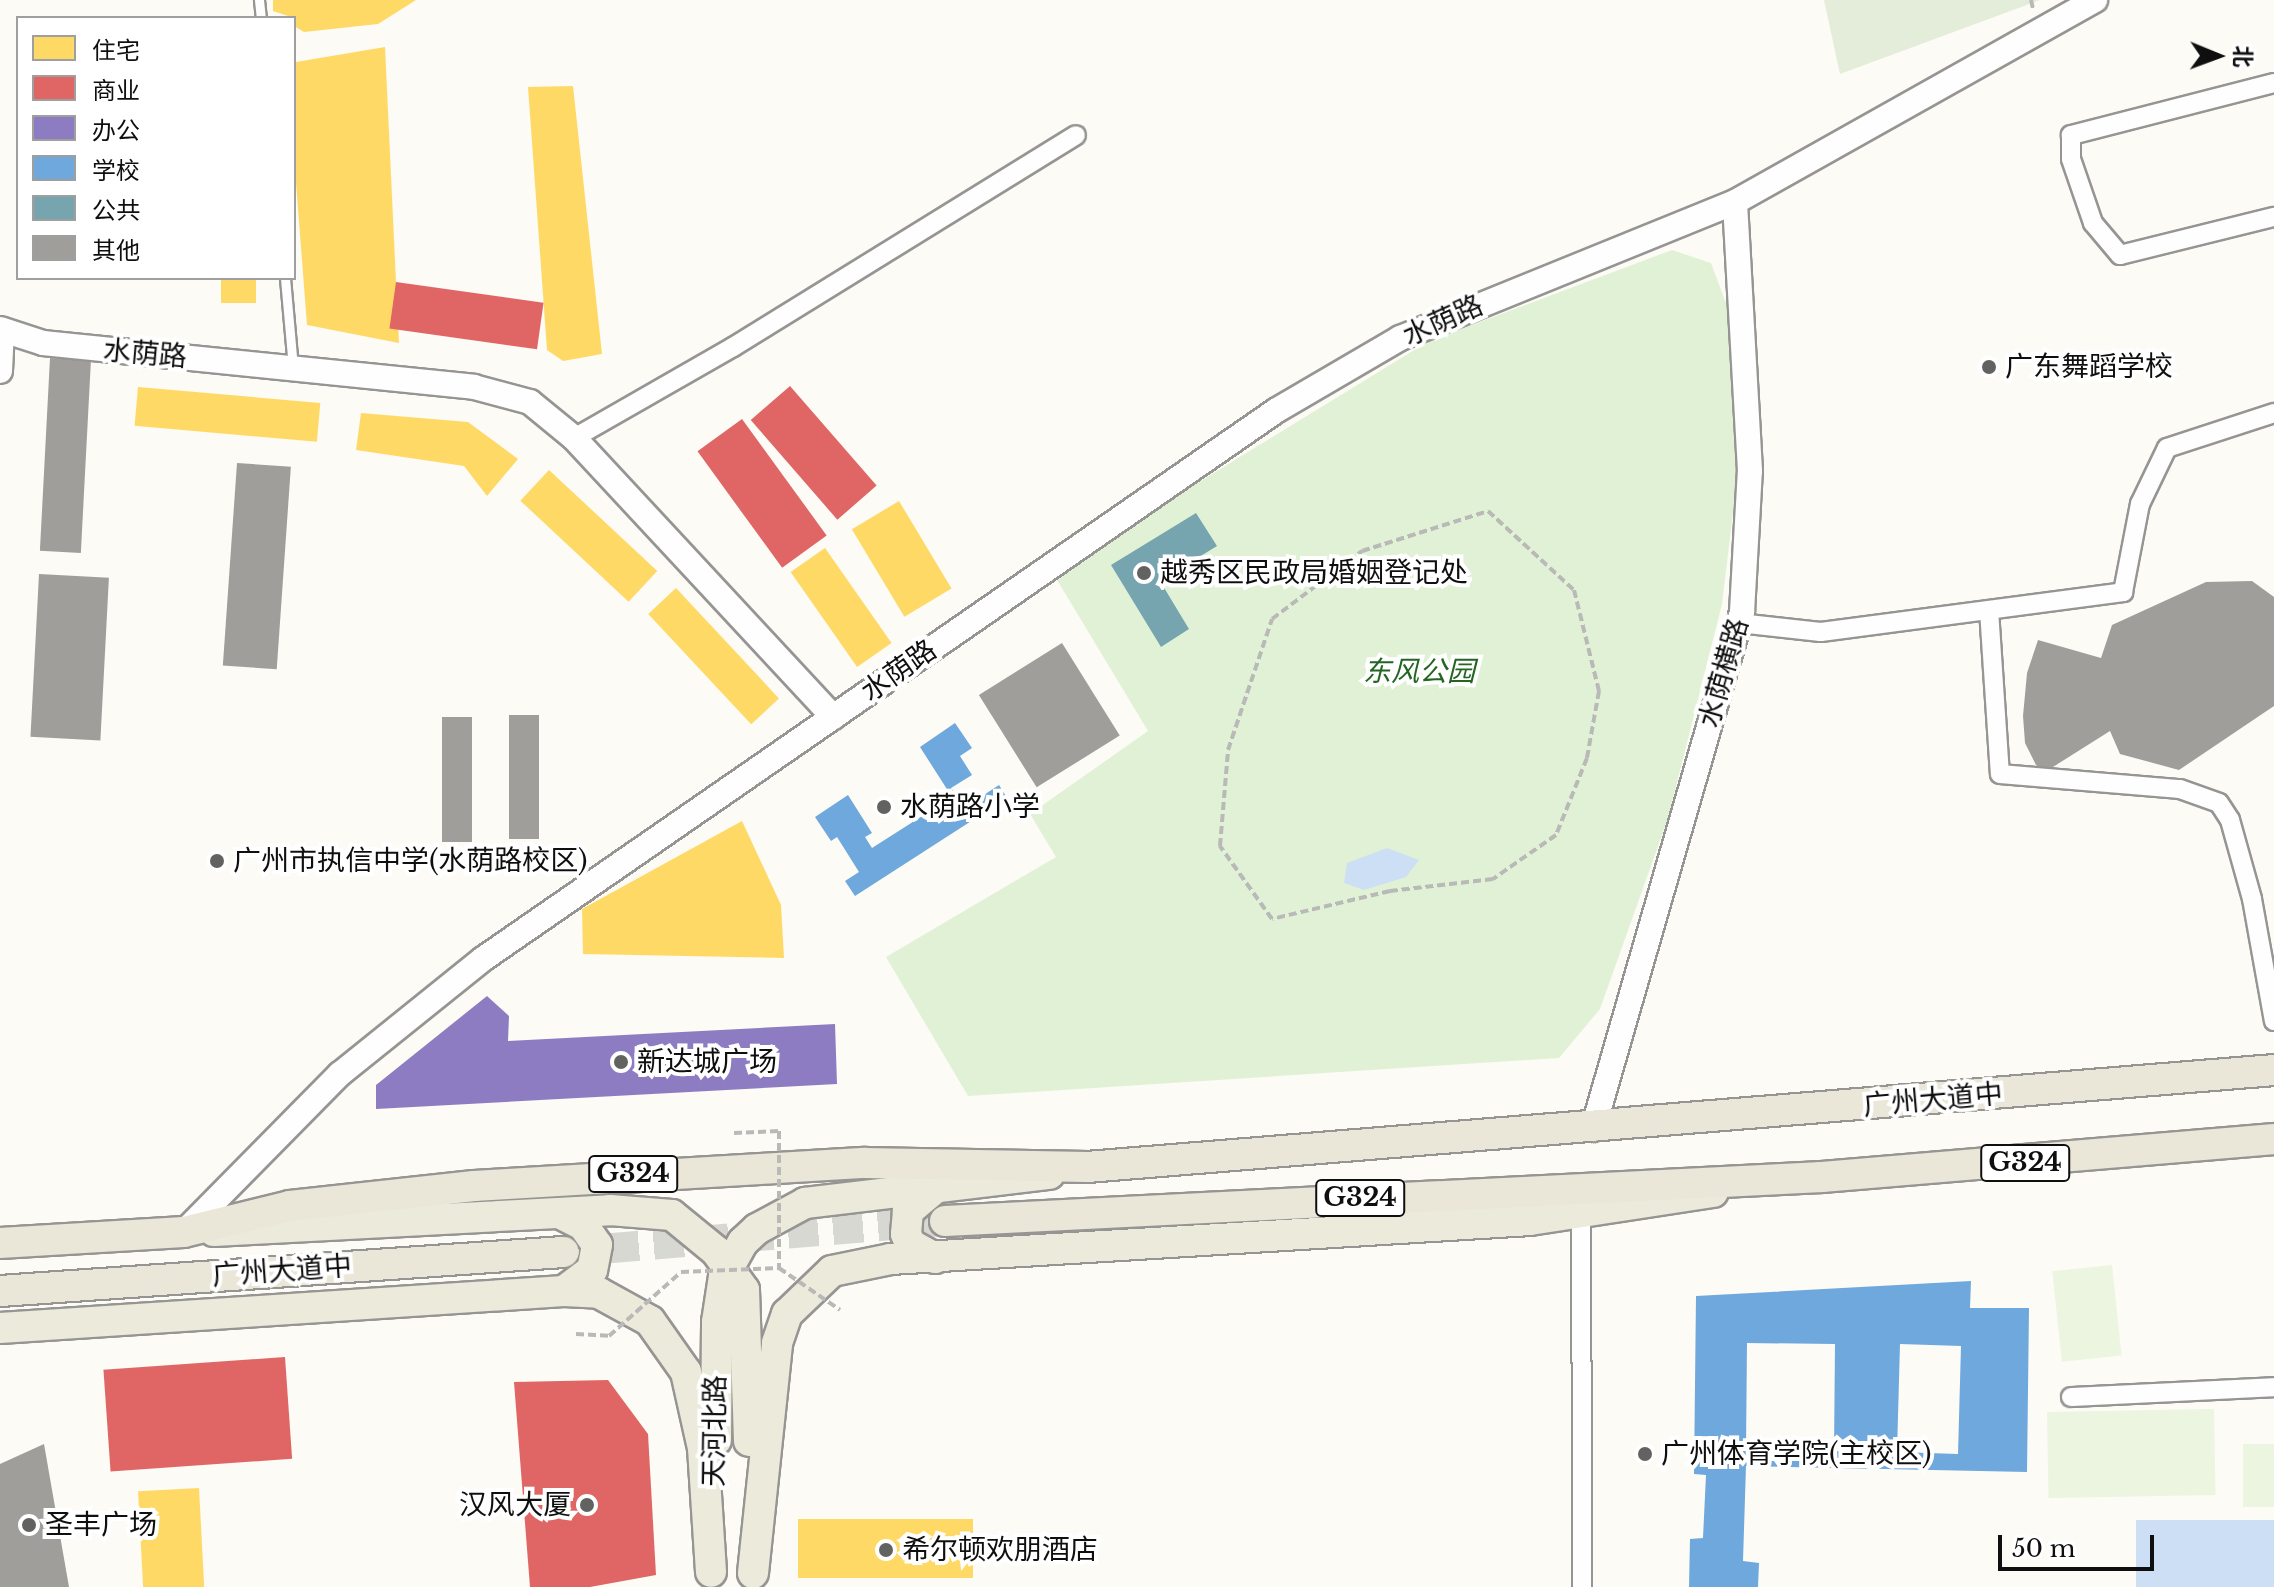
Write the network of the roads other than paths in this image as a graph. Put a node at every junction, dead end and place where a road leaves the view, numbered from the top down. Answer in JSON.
{"nodes":[{"id":1,"x":2095,"y":0,"type":"edge"},
{"id":2,"x":2274,"y":83,"type":"edge"},
{"id":3,"x":1076,"y":135,"type":"dead end"},
{"id":4,"x":1735,"y":202,"type":"junction"},
{"id":5,"x":2274,"y":217,"type":"edge"},
{"id":6,"x":285,"y":280,"type":"edge"},
{"id":7,"x":1,"y":329,"type":"edge"},
{"id":8,"x":293,"y":368,"type":"junction"},
{"id":9,"x":0,"y":371,"type":"edge"},
{"id":10,"x":2274,"y":413,"type":"edge"},
{"id":11,"x":574,"y":438,"type":"junction"},
{"id":12,"x":1989,"y":610,"type":"junction"},
{"id":13,"x":1739,"y":623,"type":"junction"},
{"id":14,"x":833,"y":717,"type":"junction"},
{"id":15,"x":2274,"y":946,"type":"edge"},
{"id":16,"x":2265,"y":978,"type":"junction"},
{"id":17,"x":2274,"y":1021,"type":"edge"},
{"id":18,"x":2274,"y":1070,"type":"edge"},
{"id":19,"x":1593,"y":1129,"type":"junction"},
{"id":20,"x":2274,"y":1139,"type":"edge"},
{"id":21,"x":1087,"y":1167,"type":"junction"},
{"id":22,"x":1776,"y":1180,"type":"junction"},
{"id":23,"x":933,"y":1190,"type":"junction"},
{"id":24,"x":559,"y":1213,"type":"junction"},
{"id":25,"x":1581,"y":1215,"type":"junction"},
{"id":26,"x":945,"y":1221,"type":"tunnel mouth"},
{"id":27,"x":184,"y":1232,"type":"junction"},
{"id":28,"x":0,"y":1243,"type":"edge"},
{"id":29,"x":564,"y":1252,"type":"tunnel mouth"},
{"id":30,"x":935,"y":1258,"type":"junction"},
{"id":31,"x":731,"y":1275,"type":"junction"},
{"id":32,"x":0,"y":1291,"type":"edge"},
{"id":33,"x":564,"y":1291,"type":"junction"},
{"id":34,"x":0,"y":1328,"type":"edge"},
{"id":35,"x":2274,"y":1387,"type":"edge"},
{"id":36,"x":2071,"y":1397,"type":"dead end"},
{"id":37,"x":711,"y":1579,"type":"edge"},
{"id":38,"x":753,"y":1580,"type":"edge"},
{"id":39,"x":1582,"y":1587,"type":"edge"}],
"edges":[{"from":1,"to":4,"type":"street","name":"水荫路"},
{"from":2,"to":5,"type":"street"},
{"from":3,"to":11,"type":"street"},
{"from":4,"to":13,"type":"street","name":"水荫横路"},
{"from":4,"to":14,"type":"street","name":"水荫路"},
{"from":6,"to":8,"type":"lane"},
{"from":7,"to":8,"type":"street","name":"水荫路"},
{"from":7,"to":9,"type":"street"},
{"from":8,"to":11,"type":"street","name":"水荫路"},
{"from":10,"to":12,"type":"street"},
{"from":11,"to":14,"type":"street","name":"水荫路"},
{"from":12,"to":13,"type":"street"},
{"from":12,"to":16,"type":"street"},
{"from":13,"to":19,"type":"street","name":"水荫横路"},
{"from":14,"to":27,"type":"street","name":"水荫路"},
{"from":15,"to":16,"type":"street"},
{"from":16,"to":17,"type":"street"},
{"from":18,"to":19,"type":"highway","name":"广州大道中","number":"G324"},
{"from":19,"to":21,"type":"highway","number":"G324"},
{"from":20,"to":22,"type":"highway","number":"G324"},
{"from":21,"to":23,"type":"main road"},
{"from":21,"to":27,"type":"highway","number":"G324"},
{"from":22,"to":25,"type":"main road"},
{"from":22,"to":26,"type":"highway","number":"G324"},
{"from":23,"to":30,"type":"main road"},
{"from":23,"to":31,"type":"main road"},
{"from":24,"to":27,"type":"main road"},
{"from":24,"to":31,"type":"main road"},
{"from":24,"to":33,"type":"main road"},
{"from":25,"to":30,"type":"main road"},
{"from":25,"to":39,"type":"street"},
{"from":27,"to":28,"type":"highway","name":"广州大道中","number":"G324"},
{"from":29,"to":32,"type":"highway","name":"广州大道中"},
{"from":30,"to":38,"type":"main road"},
{"from":31,"to":37,"type":"main road","name":"天河北路"},
{"from":31,"to":38,"type":"main road","name":"天河北路"},
{"from":33,"to":34,"type":"main road"},
{"from":33,"to":37,"type":"main road"},
{"from":35,"to":36,"type":"street"}]}
